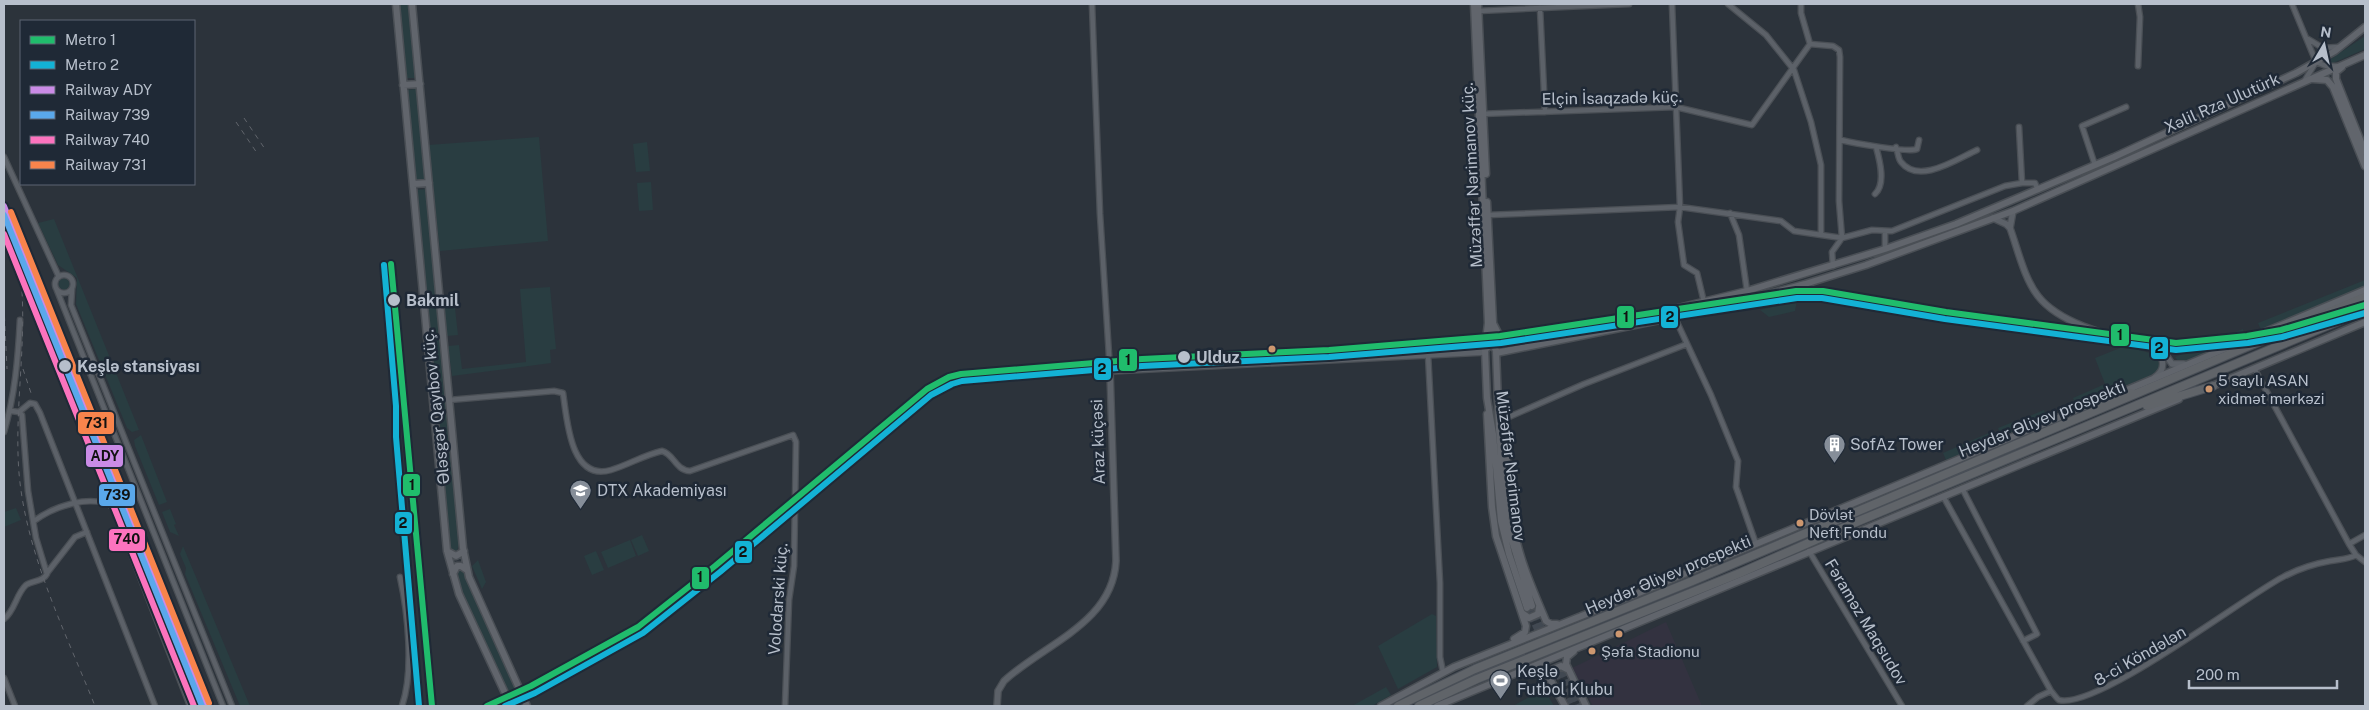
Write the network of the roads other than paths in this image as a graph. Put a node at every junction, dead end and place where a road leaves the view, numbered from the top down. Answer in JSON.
{"nodes":[{"id":1,"x":396,"y":4,"type":"edge"},
{"id":2,"x":412,"y":4,"type":"edge"},
{"id":3,"x":1092,"y":4,"type":"edge"},
{"id":4,"x":1474,"y":4,"type":"edge"},
{"id":5,"x":1478,"y":4,"type":"edge"},
{"id":6,"x":1629,"y":4,"type":"edge"},
{"id":7,"x":1672,"y":4,"type":"edge"},
{"id":8,"x":1728,"y":4,"type":"edge"},
{"id":9,"x":1801,"y":4,"type":"edge"},
{"id":10,"x":2138,"y":4,"type":"edge"},
{"id":11,"x":2292,"y":4,"type":"edge"},
{"id":12,"x":1540,"y":8,"type":"junction"},
{"id":13,"x":1476,"y":12,"type":"junction"},
{"id":14,"x":2365,"y":27,"type":"edge"},
{"id":15,"x":2308,"y":38,"type":"junction"},
{"id":16,"x":1810,"y":44,"type":"junction"},
{"id":17,"x":2345,"y":44,"type":"junction"},
{"id":18,"x":2318,"y":46,"type":"junction"},
{"id":19,"x":2312,"y":52,"type":"junction"},
{"id":20,"x":2365,"y":54,"type":"edge"},
{"id":21,"x":2316,"y":62,"type":"junction"},
{"id":22,"x":2350,"y":62,"type":"junction"},
{"id":23,"x":2138,"y":66,"type":"dead end"},
{"id":24,"x":1794,"y":70,"type":"junction"},
{"id":25,"x":2304,"y":81,"type":"junction"},
{"id":26,"x":420,"y":84,"type":"junction"},
{"id":27,"x":404,"y":85,"type":"junction"},
{"id":28,"x":1676,"y":107,"type":"junction"},
{"id":29,"x":2126,"y":107,"type":"dead end"},
{"id":30,"x":1545,"y":112,"type":"junction"},
{"id":31,"x":1481,"y":114,"type":"junction"},
{"id":32,"x":2019,"y":127,"type":"dead end"},
{"id":33,"x":1841,"y":140,"type":"junction"},
{"id":34,"x":1919,"y":140,"type":"dead end"},
{"id":35,"x":1876,"y":147,"type":"junction"},
{"id":36,"x":1896,"y":147,"type":"junction"},
{"id":37,"x":1976,"y":150,"type":"dead end"},
{"id":38,"x":2365,"y":152,"type":"edge"},
{"id":39,"x":4,"y":157,"type":"edge"},
{"id":40,"x":2114,"y":157,"type":"junction"},
{"id":41,"x":2117,"y":164,"type":"junction"},
{"id":42,"x":2096,"y":165,"type":"junction"},
{"id":43,"x":2365,"y":166,"type":"edge"},
{"id":44,"x":429,"y":183,"type":"junction"},
{"id":45,"x":2022,"y":183,"type":"junction"},
{"id":46,"x":413,"y":184,"type":"junction"},
{"id":47,"x":2038,"y":190,"type":"junction"},
{"id":48,"x":1875,"y":194,"type":"dead end"},
{"id":49,"x":1680,"y":206,"type":"junction"},
{"id":50,"x":2013,"y":211,"type":"junction"},
{"id":51,"x":1730,"y":213,"type":"junction"},
{"id":52,"x":1488,"y":215,"type":"junction"},
{"id":53,"x":1993,"y":218,"type":"junction"},
{"id":54,"x":1956,"y":224,"type":"junction"},
{"id":55,"x":2010,"y":228,"type":"junction"},
{"id":56,"x":1885,"y":232,"type":"junction"},
{"id":57,"x":1959,"y":232,"type":"junction"},
{"id":58,"x":1821,"y":234,"type":"junction"},
{"id":59,"x":1842,"y":238,"type":"junction"},
{"id":60,"x":1885,"y":249,"type":"junction"},
{"id":61,"x":1833,"y":266,"type":"junction"},
{"id":62,"x":59,"y":277,"type":"junction"},
{"id":63,"x":56,"y":288,"type":"junction"},
{"id":64,"x":72,"y":289,"type":"junction"},
{"id":65,"x":2365,"y":290,"type":"edge"},
{"id":66,"x":1747,"y":291,"type":"junction"},
{"id":67,"x":2365,"y":297,"type":"edge"},
{"id":68,"x":1704,"y":302,"type":"junction"},
{"id":69,"x":2365,"y":310,"type":"edge"},
{"id":70,"x":1675,"y":318,"type":"junction"},
{"id":71,"x":20,"y":320,"type":"dead end"},
{"id":72,"x":1617,"y":321,"type":"junction"},
{"id":73,"x":1493,"y":322,"type":"junction"},
{"id":74,"x":2365,"y":322,"type":"edge"},
{"id":75,"x":1619,"y":330,"type":"junction"},
{"id":76,"x":1510,"y":341,"type":"junction"},
{"id":77,"x":1688,"y":344,"type":"junction"},
{"id":78,"x":2156,"y":348,"type":"junction"},
{"id":79,"x":1490,"y":350,"type":"junction"},
{"id":80,"x":1428,"y":354,"type":"junction"},
{"id":81,"x":2191,"y":363,"type":"junction"},
{"id":82,"x":2254,"y":368,"type":"junction"},
{"id":83,"x":1110,"y":370,"type":"junction"},
{"id":84,"x":2152,"y":379,"type":"junction"},
{"id":85,"x":2162,"y":384,"type":"junction"},
{"id":86,"x":2213,"y":386,"type":"junction"},
{"id":87,"x":1497,"y":397,"type":"junction"},
{"id":88,"x":449,"y":400,"type":"junction"},
{"id":89,"x":2100,"y":401,"type":"junction"},
{"id":90,"x":11,"y":411,"type":"junction"},
{"id":91,"x":19,"y":412,"type":"junction"},
{"id":92,"x":2112,"y":416,"type":"junction"},
{"id":93,"x":1502,"y":420,"type":"junction"},
{"id":94,"x":4,"y":432,"type":"edge"},
{"id":95,"x":1962,"y":488,"type":"junction"},
{"id":96,"x":1943,"y":496,"type":"junction"},
{"id":97,"x":75,"y":503,"type":"junction"},
{"id":98,"x":34,"y":521,"type":"junction"},
{"id":99,"x":87,"y":532,"type":"junction"},
{"id":100,"x":2365,"y":535,"type":"edge"},
{"id":101,"x":1756,"y":544,"type":"junction"},
{"id":102,"x":2349,"y":544,"type":"junction"},
{"id":103,"x":447,"y":551,"type":"junction"},
{"id":104,"x":464,"y":551,"type":"junction"},
{"id":105,"x":1809,"y":551,"type":"junction"},
{"id":106,"x":2356,"y":555,"type":"junction"},
{"id":107,"x":2365,"y":562,"type":"edge"},
{"id":108,"x":467,"y":570,"type":"junction"},
{"id":109,"x":47,"y":573,"type":"junction"},
{"id":110,"x":452,"y":575,"type":"junction"},
{"id":111,"x":400,"y":577,"type":"dead end"},
{"id":112,"x":1539,"y":606,"type":"junction"},
{"id":113,"x":1526,"y":609,"type":"junction"},
{"id":114,"x":4,"y":619,"type":"edge"},
{"id":115,"x":1566,"y":622,"type":"junction"},
{"id":116,"x":2023,"y":642,"type":"junction"},
{"id":117,"x":1580,"y":646,"type":"junction"},
{"id":118,"x":1454,"y":667,"type":"junction"},
{"id":119,"x":1567,"y":669,"type":"junction"},
{"id":120,"x":1520,"y":670,"type":"junction"},
{"id":121,"x":1443,"y":672,"type":"junction"},
{"id":122,"x":4,"y":678,"type":"edge"},
{"id":123,"x":1551,"y":679,"type":"junction"},
{"id":124,"x":2052,"y":691,"type":"junction"},
{"id":125,"x":15,"y":706,"type":"edge"},
{"id":126,"x":155,"y":706,"type":"edge"},
{"id":127,"x":190,"y":706,"type":"edge"},
{"id":128,"x":223,"y":706,"type":"edge"},
{"id":129,"x":232,"y":706,"type":"edge"},
{"id":130,"x":402,"y":706,"type":"edge"},
{"id":131,"x":511,"y":706,"type":"edge"},
{"id":132,"x":527,"y":706,"type":"edge"},
{"id":133,"x":785,"y":706,"type":"edge"},
{"id":134,"x":997,"y":706,"type":"edge"},
{"id":135,"x":1381,"y":706,"type":"edge"},
{"id":136,"x":1398,"y":706,"type":"edge"},
{"id":137,"x":1419,"y":706,"type":"edge"},
{"id":138,"x":1437,"y":706,"type":"edge"},
{"id":139,"x":1565,"y":706,"type":"edge"},
{"id":140,"x":1586,"y":706,"type":"edge"},
{"id":141,"x":1902,"y":706,"type":"edge"},
{"id":142,"x":2027,"y":706,"type":"edge"}],
"edges":[{"from":1,"to":27,"type":"main road","name":"Ələsgər Qayıbov küç."},
{"from":2,"to":26,"type":"main road","name":"Ələsgər Qayıbov küç."},
{"from":3,"to":83,"type":"street","name":"Araz küçəsi"},
{"from":4,"to":13,"type":"main road"},
{"from":5,"to":13,"type":"main road"},
{"from":6,"to":12,"type":"street"},
{"from":7,"to":28,"type":"street"},
{"from":8,"to":24,"type":"street"},
{"from":9,"to":16,"type":"street"},
{"from":10,"to":23,"type":"street"},
{"from":11,"to":15,"type":"street"},
{"from":12,"to":13,"type":"street"},
{"from":12,"to":30,"type":"street"},
{"from":13,"to":31,"type":"main road"},
{"from":14,"to":17,"type":"main road"},
{"from":15,"to":18,"type":"street"},
{"from":15,"to":19,"type":"street"},
{"from":16,"to":24,"type":"street","name":"Elçin İsaqzadə küç."},
{"from":16,"to":33,"type":"street"},
{"from":17,"to":18,"type":"street"},
{"from":17,"to":21,"type":"main road"},
{"from":18,"to":19,"type":"street"},
{"from":19,"to":21,"type":"street"},
{"from":20,"to":22,"type":"main road","name":"Xəlil Rza Ulutürk"},
{"from":21,"to":22,"type":"street"},
{"from":21,"to":25,"type":"street"},
{"from":21,"to":40,"type":"main road","name":"Xəlil Rza Ulutürk"},
{"from":22,"to":25,"type":"main road","name":"Xəlil Rza Ulutürk"},
{"from":22,"to":38,"type":"main road"},
{"from":24,"to":28,"type":"street","name":"Elçin İsaqzadə küç."},
{"from":24,"to":58,"type":"street"},
{"from":25,"to":41,"type":"main road","name":"Xəlil Rza Ulutürk"},
{"from":25,"to":43,"type":"main road"},
{"from":26,"to":27,"type":"main road"},
{"from":26,"to":44,"type":"main road","name":"Ələsgər Qayıbov küç."},
{"from":27,"to":46,"type":"main road","name":"Ələsgər Qayıbov küç."},
{"from":28,"to":30,"type":"street","name":"Elçin İsaqzadə küç."},
{"from":28,"to":49,"type":"street"},
{"from":29,"to":42,"type":"street"},
{"from":30,"to":31,"type":"street","name":"Elçin İsaqzadə küç."},
{"from":31,"to":52,"type":"main road","name":"Müzəffər Nərimanov küç."},
{"from":31,"to":79,"type":"main road"},
{"from":32,"to":45,"type":"street"},
{"from":33,"to":35,"type":"street"},
{"from":33,"to":59,"type":"street"},
{"from":34,"to":36,"type":"street"},
{"from":35,"to":36,"type":"street"},
{"from":35,"to":48,"type":"street"},
{"from":36,"to":37,"type":"street"},
{"from":39,"to":62,"type":"street"},
{"from":40,"to":41,"type":"main road"},
{"from":40,"to":42,"type":"main road","name":"Xəlil Rza Ulutürk"},
{"from":41,"to":50,"type":"main road","name":"Xəlil Rza Ulutürk"},
{"from":42,"to":47,"type":"main road","name":"Xəlil Rza Ulutürk"},
{"from":44,"to":46,"type":"main road"},
{"from":44,"to":88,"type":"main road","name":"Ələsgər Qayıbov küç."},
{"from":45,"to":47,"type":"street"},
{"from":45,"to":56,"type":"street"},
{"from":46,"to":103,"type":"main road","name":"Ələsgər Qayıbov küç."},
{"from":47,"to":54,"type":"main road","name":"Xəlil Rza Ulutürk"},
{"from":49,"to":51,"type":"street"},
{"from":49,"to":52,"type":"street"},
{"from":49,"to":68,"type":"street"},
{"from":50,"to":53,"type":"main road","name":"Xəlil Rza Ulutürk"},
{"from":50,"to":55,"type":"street"},
{"from":51,"to":58,"type":"street"},
{"from":51,"to":66,"type":"street"},
{"from":52,"to":73,"type":"main road","name":"Müzəffər Nərimanov küç."},
{"from":53,"to":55,"type":"street"},
{"from":53,"to":57,"type":"main road","name":"Xəlil Rza Ulutürk"},
{"from":54,"to":57,"type":"main road"},
{"from":54,"to":60,"type":"main road","name":"Xəlil Rza Ulutürk"},
{"from":55,"to":78,"type":"street"},
{"from":56,"to":59,"type":"street"},
{"from":56,"to":60,"type":"street"},
{"from":57,"to":70,"type":"main road","name":"Xəlil Rza Ulutürk"},
{"from":58,"to":59,"type":"street"},
{"from":59,"to":61,"type":"street"},
{"from":60,"to":61,"type":"main road","name":"Xəlil Rza Ulutürk"},
{"from":61,"to":66,"type":"main road","name":"Xəlil Rza Ulutürk"},
{"from":62,"to":63,"type":"street"},
{"from":62,"to":64,"type":"street"},
{"from":63,"to":64,"type":"street"},
{"from":63,"to":128,"type":"street"},
{"from":64,"to":129,"type":"street"},
{"from":65,"to":81,"type":"main road"},
{"from":66,"to":68,"type":"main road","name":"Xəlil Rza Ulutürk"},
{"from":67,"to":85,"type":"highway","name":"Heydər Əliyev prospekti"},
{"from":68,"to":72,"type":"main road","name":"Xəlil Rza Ulutürk"},
{"from":69,"to":92,"type":"highway","name":"Heydər Əliyev prospekti"},
{"from":70,"to":75,"type":"main road","name":"Xəlil Rza Ulutürk"},
{"from":70,"to":77,"type":"street"},
{"from":71,"to":90,"type":"street"},
{"from":72,"to":75,"type":"main road"},
{"from":72,"to":76,"type":"main road","name":"Xəlil Rza Ulutürk"},
{"from":73,"to":76,"type":"main road"},
{"from":73,"to":79,"type":"main road","name":"Müzəffər Nərimanov küç."},
{"from":74,"to":82,"type":"main road"},
{"from":75,"to":79,"type":"main road","name":"Xəlil Rza Ulutürk"},
{"from":76,"to":79,"type":"main road","name":"Xəlil Rza Ulutürk"},
{"from":77,"to":93,"type":"street"},
{"from":77,"to":101,"type":"street"},
{"from":78,"to":81,"type":"street"},
{"from":78,"to":84,"type":"street"},
{"from":79,"to":80,"type":"street"},
{"from":79,"to":87,"type":"main road"},
{"from":79,"to":113,"type":"main road","name":"Müzəffər Nərimanov"},
{"from":80,"to":83,"type":"street"},
{"from":80,"to":121,"type":"street"},
{"from":81,"to":84,"type":"main road"},
{"from":82,"to":86,"type":"main road"},
{"from":82,"to":102,"type":"street"},
{"from":83,"to":134,"type":"street","name":"Araz küçəsi"},
{"from":84,"to":89,"type":"main road"},
{"from":85,"to":89,"type":"highway"},
{"from":85,"to":136,"type":"highway","name":"Heydər Əliyev prospekti"},
{"from":86,"to":92,"type":"highway"},
{"from":86,"to":95,"type":"main road"},
{"from":87,"to":93,"type":"main road"},
{"from":87,"to":113,"type":"main road"},
{"from":88,"to":104,"type":"main road","name":"Ələsgər Qayıbov küç."},
{"from":88,"to":133,"type":"street","name":"Volodarski küç."},
{"from":89,"to":101,"type":"main road"},
{"from":90,"to":91,"type":"street"},
{"from":90,"to":94,"type":"street"},
{"from":91,"to":97,"type":"street"},
{"from":91,"to":98,"type":"street"},
{"from":92,"to":137,"type":"highway","name":"Heydər Əliyev prospekti"},
{"from":93,"to":112,"type":"main road"},
{"from":95,"to":96,"type":"main road"},
{"from":95,"to":116,"type":"street"},
{"from":96,"to":105,"type":"main road"},
{"from":96,"to":116,"type":"street"},
{"from":97,"to":98,"type":"street"},
{"from":97,"to":99,"type":"street"},
{"from":97,"to":127,"type":"street"},
{"from":98,"to":109,"type":"street"},
{"from":99,"to":109,"type":"street"},
{"from":99,"to":126,"type":"street"},
{"from":100,"to":102,"type":"street"},
{"from":101,"to":115,"type":"main road"},
{"from":102,"to":106,"type":"street"},
{"from":103,"to":104,"type":"main road"},
{"from":103,"to":110,"type":"main road","name":"Ələsgər Qayıbov küç."},
{"from":104,"to":108,"type":"main road","name":"Ələsgər Qayıbov küç."},
{"from":105,"to":117,"type":"main road"},
{"from":105,"to":141,"type":"street","name":"Fəraməz Maqsudov"},
{"from":106,"to":107,"type":"street"},
{"from":106,"to":124,"type":"street","name":"8-ci Köndələn"},
{"from":108,"to":110,"type":"main road"},
{"from":108,"to":132,"type":"main road","name":"Ələsgər Qayıbov küç."},
{"from":109,"to":114,"type":"street"},
{"from":110,"to":131,"type":"main road","name":"Ələsgər Qayıbov küç."},
{"from":111,"to":130,"type":"street"},
{"from":112,"to":113,"type":"main road"},
{"from":112,"to":115,"type":"main road"},
{"from":113,"to":118,"type":"main road"},
{"from":115,"to":118,"type":"main road"},
{"from":116,"to":124,"type":"street"},
{"from":117,"to":119,"type":"main road"},
{"from":117,"to":120,"type":"main road"},
{"from":118,"to":121,"type":"main road"},
{"from":119,"to":123,"type":"main road"},
{"from":119,"to":140,"type":"main road"},
{"from":120,"to":123,"type":"main road"},
{"from":120,"to":138,"type":"main road"},
{"from":121,"to":135,"type":"main road"},
{"from":122,"to":125,"type":"street"},
{"from":123,"to":139,"type":"main road"},
{"from":124,"to":142,"type":"street"}]}
